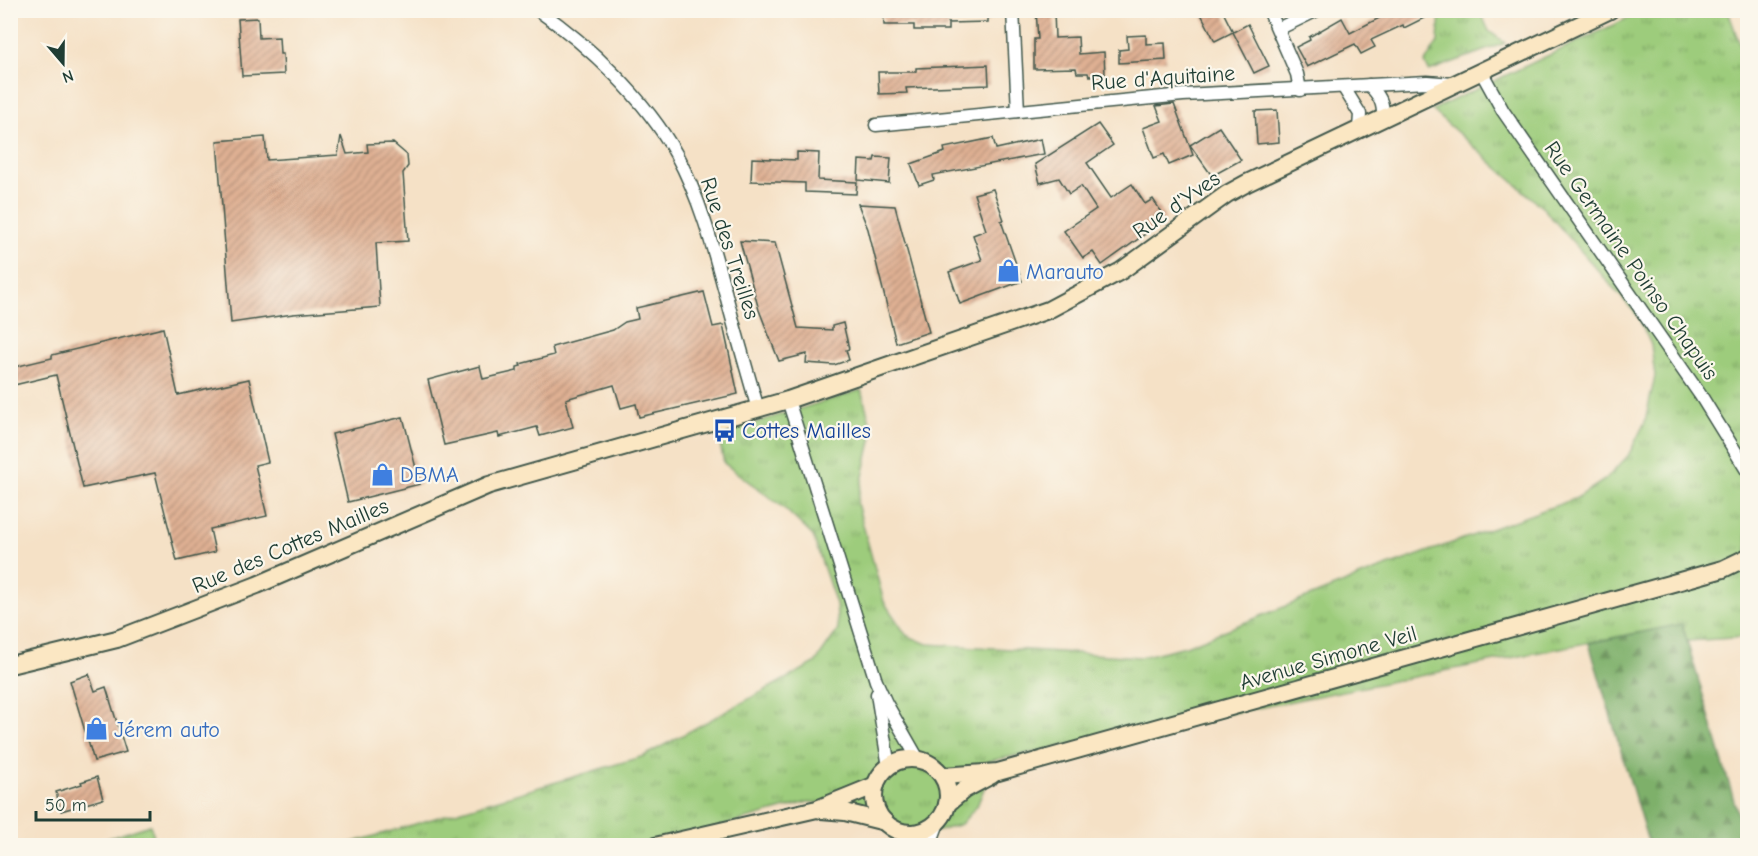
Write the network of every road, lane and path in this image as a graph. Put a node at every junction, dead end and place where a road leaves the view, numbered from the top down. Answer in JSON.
{"nodes":[{"id":1,"x":538,"y":10,"type":"edge"},
{"id":2,"x":1013,"y":10,"type":"edge"},
{"id":3,"x":1269,"y":10,"type":"edge"},
{"id":4,"x":1317,"y":10,"type":"edge"},
{"id":5,"x":1610,"y":10,"type":"edge"},
{"id":6,"x":1278,"y":29,"type":"junction"},
{"id":7,"x":1482,"y":73,"type":"junction"},
{"id":8,"x":1453,"y":84,"type":"junction"},
{"id":9,"x":1369,"y":85,"type":"junction"},
{"id":10,"x":1344,"y":88,"type":"junction"},
{"id":11,"x":1300,"y":90,"type":"junction"},
{"id":12,"x":1018,"y":111,"type":"junction"},
{"id":13,"x":1383,"y":118,"type":"junction"},
{"id":14,"x":876,"y":125,"type":"dead end"},
{"id":15,"x":1359,"y":129,"type":"junction"},
{"id":16,"x":788,"y":400,"type":"junction"},
{"id":17,"x":758,"y":409,"type":"junction"},
{"id":18,"x":1748,"y":472,"type":"edge"},
{"id":19,"x":1748,"y":557,"type":"edge"},
{"id":20,"x":1748,"y":568,"type":"edge"},
{"id":21,"x":1723,"y":569,"type":"junction"},
{"id":22,"x":10,"y":664,"type":"edge"},
{"id":23,"x":876,"y":681,"type":"junction"},
{"id":24,"x":918,"y":759,"type":"junction"},
{"id":25,"x":889,"y":767,"type":"junction"},
{"id":26,"x":998,"y":772,"type":"junction"},
{"id":27,"x":943,"y":776,"type":"junction"},
{"id":28,"x":876,"y":785,"type":"junction"},
{"id":29,"x":947,"y":804,"type":"junction"},
{"id":30,"x":817,"y":809,"type":"junction"},
{"id":31,"x":939,"y":820,"type":"junction"},
{"id":32,"x":885,"y":822,"type":"junction"},
{"id":33,"x":911,"y":833,"type":"junction"},
{"id":34,"x":655,"y":846,"type":"edge"},
{"id":35,"x":925,"y":846,"type":"edge"},
{"id":36,"x":933,"y":846,"type":"edge"}],
"edges":[{"from":1,"to":17,"type":"street","name":"Rue des Treilles"},
{"from":2,"to":12,"type":"street"},
{"from":3,"to":6,"type":"street"},
{"from":4,"to":6,"type":"street"},
{"from":5,"to":7,"type":"street","name":"Rue d'Yves"},
{"from":6,"to":11,"type":"street"},
{"from":7,"to":8,"type":"street","name":"Rue d'Yves"},
{"from":7,"to":18,"type":"street","name":"Rue Germaine Poinso Chapuis"},
{"from":8,"to":9,"type":"street","name":"Rue d'Aquitaine"},
{"from":8,"to":13,"type":"street","name":"Rue d'Yves"},
{"from":9,"to":10,"type":"street","name":"Rue d'Aquitaine"},
{"from":9,"to":13,"type":"street"},
{"from":10,"to":11,"type":"street","name":"Rue d'Aquitaine"},
{"from":10,"to":15,"type":"street"},
{"from":11,"to":12,"type":"street","name":"Rue d'Aquitaine"},
{"from":12,"to":14,"type":"street","name":"Rue d'Aquitaine"},
{"from":13,"to":15,"type":"street","name":"Rue d'Yves"},
{"from":15,"to":16,"type":"street","name":"Rue d'Yves"},
{"from":16,"to":17,"type":"street","name":"Rue d'Yves"},
{"from":16,"to":23,"type":"street"},
{"from":17,"to":22,"type":"street","name":"Rue des Cottes Mailles"},
{"from":19,"to":21,"type":"street"},
{"from":20,"to":21,"type":"street"},
{"from":21,"to":26,"type":"street","name":"Avenue Simone Veil"},
{"from":23,"to":24,"type":"street"},
{"from":23,"to":25,"type":"street"},
{"from":24,"to":25,"type":"street"},
{"from":24,"to":27,"type":"street"},
{"from":25,"to":28,"type":"street"},
{"from":26,"to":27,"type":"street","name":"Avenue Simone Veil"},
{"from":26,"to":29,"type":"street"},
{"from":27,"to":29,"type":"street"},
{"from":28,"to":30,"type":"street"},
{"from":28,"to":32,"type":"street"},
{"from":29,"to":31,"type":"street"},
{"from":30,"to":32,"type":"street"},
{"from":30,"to":34,"type":"street"},
{"from":31,"to":33,"type":"street"},
{"from":31,"to":36,"type":"street"},
{"from":32,"to":33,"type":"street"},
{"from":33,"to":35,"type":"street"}]}
